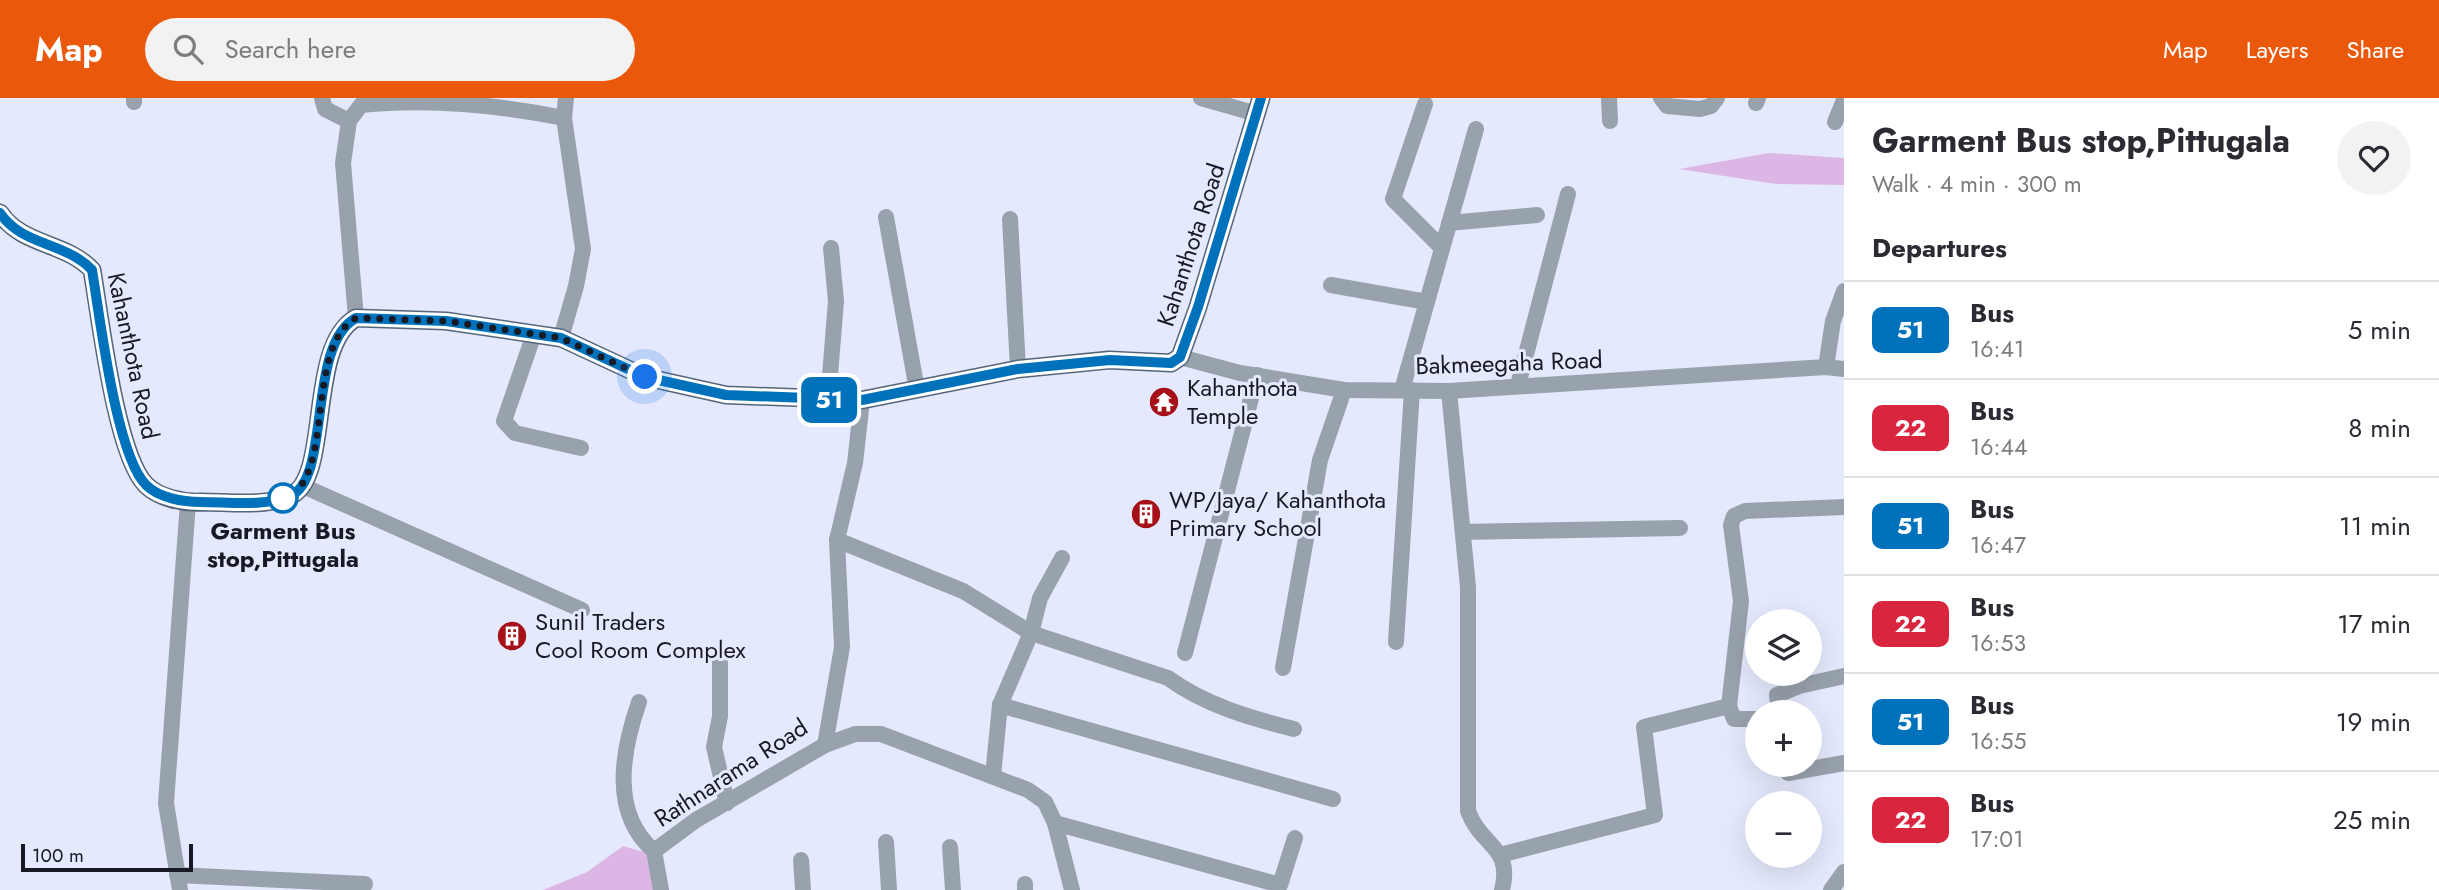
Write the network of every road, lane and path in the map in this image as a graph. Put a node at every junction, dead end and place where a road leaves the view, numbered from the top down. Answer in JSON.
{"nodes":[{"id":1,"x":323,"y":98,"type":"edge"},
{"id":2,"x":566,"y":98,"type":"edge"},
{"id":3,"x":1201,"y":98,"type":"edge"},
{"id":4,"x":1609,"y":98,"type":"edge"},
{"id":5,"x":1661,"y":98,"type":"edge"},
{"id":6,"x":1717,"y":98,"type":"edge"},
{"id":7,"x":1844,"y":100,"type":"edge"},
{"id":8,"x":1425,"y":104,"type":"dead end"},
{"id":9,"x":1259,"y":106,"type":"edge"},
{"id":10,"x":564,"y":118,"type":"junction"},
{"id":11,"x":349,"y":121,"type":"junction"},
{"id":12,"x":1610,"y":121,"type":"dead end"},
{"id":13,"x":1835,"y":122,"type":"dead end"},
{"id":14,"x":1476,"y":129,"type":"dead end"},
{"id":15,"x":1568,"y":194,"type":"dead end"},
{"id":16,"x":0,"y":213,"type":"edge"},
{"id":17,"x":1537,"y":215,"type":"dead end"},
{"id":18,"x":886,"y":217,"type":"dead end"},
{"id":19,"x":1010,"y":219,"type":"dead end"},
{"id":20,"x":1449,"y":223,"type":"junction"},
{"id":21,"x":831,"y":248,"type":"dead end"},
{"id":22,"x":1442,"y":248,"type":"junction"},
{"id":23,"x":1331,"y":285,"type":"dead end"},
{"id":24,"x":1844,"y":291,"type":"edge"},
{"id":25,"x":1427,"y":302,"type":"junction"},
{"id":26,"x":356,"y":318,"type":"junction"},
{"id":27,"x":534,"y":334,"type":"junction"},
{"id":28,"x":561,"y":338,"type":"junction"},
{"id":29,"x":1180,"y":357,"type":"junction"},
{"id":30,"x":1826,"y":368,"type":"junction"},
{"id":31,"x":1018,"y":369,"type":"junction"},
{"id":32,"x":1844,"y":369,"type":"edge"},
{"id":33,"x":1256,"y":375,"type":"junction"},
{"id":34,"x":1518,"y":385,"type":"junction"},
{"id":35,"x":917,"y":390,"type":"junction"},
{"id":36,"x":1344,"y":390,"type":"junction"},
{"id":37,"x":1407,"y":390,"type":"junction"},
{"id":38,"x":1450,"y":391,"type":"junction"},
{"id":39,"x":828,"y":400,"type":"junction"},
{"id":40,"x":862,"y":400,"type":"junction"},
{"id":41,"x":580,"y":448,"type":"dead end"},
{"id":42,"x":303,"y":486,"type":"junction"},
{"id":43,"x":188,"y":502,"type":"junction"},
{"id":44,"x":1844,"y":507,"type":"edge"},
{"id":45,"x":1680,"y":528,"type":"dead end"},
{"id":46,"x":1463,"y":532,"type":"junction"},
{"id":47,"x":837,"y":540,"type":"junction"},
{"id":48,"x":1062,"y":558,"type":"dead end"},
{"id":49,"x":582,"y":610,"type":"dead end"},
{"id":50,"x":1031,"y":633,"type":"junction"},
{"id":51,"x":1396,"y":642,"type":"dead end"},
{"id":52,"x":1185,"y":653,"type":"dead end"},
{"id":53,"x":720,"y":655,"type":"dead end"},
{"id":54,"x":1283,"y":668,"type":"dead end"},
{"id":55,"x":1844,"y":676,"type":"edge"},
{"id":56,"x":1778,"y":700,"type":"edge"},
{"id":57,"x":639,"y":702,"type":"dead end"},
{"id":58,"x":1000,"y":705,"type":"junction"},
{"id":59,"x":1728,"y":706,"type":"junction"},
{"id":60,"x":1745,"y":719,"type":"edge"},
{"id":61,"x":1294,"y":729,"type":"dead end"},
{"id":62,"x":825,"y":744,"type":"junction"},
{"id":63,"x":1844,"y":763,"type":"edge"},
{"id":64,"x":1822,"y":767,"type":"edge"},
{"id":65,"x":993,"y":776,"type":"junction"},
{"id":66,"x":1333,"y":799,"type":"dead end"},
{"id":67,"x":727,"y":803,"type":"junction"},
{"id":68,"x":1055,"y":824,"type":"junction"},
{"id":69,"x":1295,"y":838,"type":"dead end"},
{"id":70,"x":886,"y":842,"type":"dead end"},
{"id":71,"x":950,"y":847,"type":"dead end"},
{"id":72,"x":654,"y":851,"type":"junction"},
{"id":73,"x":1500,"y":855,"type":"junction"},
{"id":74,"x":801,"y":860,"type":"dead end"},
{"id":75,"x":1844,"y":872,"type":"edge"},
{"id":76,"x":178,"y":882,"type":"edge"},
{"id":77,"x":365,"y":884,"type":"dead end"},
{"id":78,"x":661,"y":890,"type":"edge"},
{"id":79,"x":803,"y":890,"type":"edge"},
{"id":80,"x":889,"y":890,"type":"edge"},
{"id":81,"x":953,"y":890,"type":"edge"},
{"id":82,"x":1072,"y":890,"type":"edge"},
{"id":83,"x":1502,"y":890,"type":"edge"},
{"id":84,"x":1831,"y":890,"type":"edge"}],
"edges":[{"from":1,"to":11,"type":"street"},
{"from":2,"to":10,"type":"street"},
{"from":3,"to":9,"type":"street"},
{"from":4,"to":12,"type":"street"},
{"from":5,"to":6,"type":"street"},
{"from":7,"to":13,"type":"street"},
{"from":8,"to":22,"type":"street"},
{"from":9,"to":29,"type":"main road","name":"Kahanthota Road"},
{"from":10,"to":11,"type":"street"},
{"from":10,"to":28,"type":"street"},
{"from":11,"to":26,"type":"street"},
{"from":14,"to":20,"type":"street"},
{"from":15,"to":34,"type":"street"},
{"from":16,"to":43,"type":"main road","name":"Kahanthota Road"},
{"from":17,"to":20,"type":"street"},
{"from":18,"to":35,"type":"street"},
{"from":19,"to":31,"type":"street"},
{"from":20,"to":22,"type":"street"},
{"from":21,"to":39,"type":"street"},
{"from":22,"to":25,"type":"street"},
{"from":23,"to":25,"type":"street"},
{"from":24,"to":30,"type":"street"},
{"from":25,"to":37,"type":"street"},
{"from":26,"to":27,"type":"main road","name":"Kahanthota Road"},
{"from":26,"to":42,"type":"main road"},
{"from":27,"to":28,"type":"main road","name":"Kahanthota Road"},
{"from":27,"to":41,"type":"street"},
{"from":28,"to":39,"type":"main road","name":"Kahanthota Road"},
{"from":29,"to":31,"type":"main road","name":"Kahanthota Road"},
{"from":29,"to":33,"type":"street","name":"Bakmeegaha Road"},
{"from":30,"to":32,"type":"street","name":"Bakmeegaha Road"},
{"from":30,"to":34,"type":"street","name":"Bakmeegaha Road"},
{"from":31,"to":35,"type":"main road","name":"Kahanthota Road"},
{"from":33,"to":36,"type":"street","name":"Bakmeegaha Road"},
{"from":33,"to":52,"type":"street"},
{"from":34,"to":38,"type":"street","name":"Bakmeegaha Road"},
{"from":35,"to":40,"type":"main road","name":"Kahanthota Road"},
{"from":36,"to":37,"type":"street","name":"Bakmeegaha Road"},
{"from":36,"to":54,"type":"street"},
{"from":37,"to":38,"type":"street","name":"Bakmeegaha Road"},
{"from":37,"to":51,"type":"street"},
{"from":38,"to":46,"type":"street"},
{"from":39,"to":40,"type":"main road","name":"Kahanthota Road"},
{"from":40,"to":47,"type":"street","name":"Rathnarama Road"},
{"from":42,"to":43,"type":"main road","name":"Kahanthota Road"},
{"from":42,"to":49,"type":"street"},
{"from":43,"to":76,"type":"street"},
{"from":44,"to":59,"type":"street"},
{"from":45,"to":46,"type":"street"},
{"from":46,"to":73,"type":"street"},
{"from":47,"to":50,"type":"street"},
{"from":47,"to":62,"type":"street","name":"Rathnarama Road"},
{"from":48,"to":50,"type":"street"},
{"from":50,"to":58,"type":"street"},
{"from":50,"to":61,"type":"street"},
{"from":53,"to":67,"type":"street"},
{"from":55,"to":56,"type":"street"},
{"from":57,"to":72,"type":"street"},
{"from":58,"to":65,"type":"street"},
{"from":58,"to":66,"type":"street"},
{"from":59,"to":60,"type":"street"},
{"from":59,"to":73,"type":"street"},
{"from":62,"to":65,"type":"street"},
{"from":62,"to":67,"type":"street","name":"Rathnarama Road"},
{"from":63,"to":64,"type":"street"},
{"from":65,"to":68,"type":"street"},
{"from":67,"to":72,"type":"street","name":"Rathnarama Road"},
{"from":68,"to":69,"type":"street"},
{"from":68,"to":82,"type":"street"},
{"from":70,"to":80,"type":"street"},
{"from":71,"to":81,"type":"street"},
{"from":72,"to":78,"type":"street","name":"Rathnarama Road"},
{"from":73,"to":83,"type":"street"},
{"from":74,"to":79,"type":"street"},
{"from":75,"to":84,"type":"street"},
{"from":76,"to":77,"type":"street"}]}
